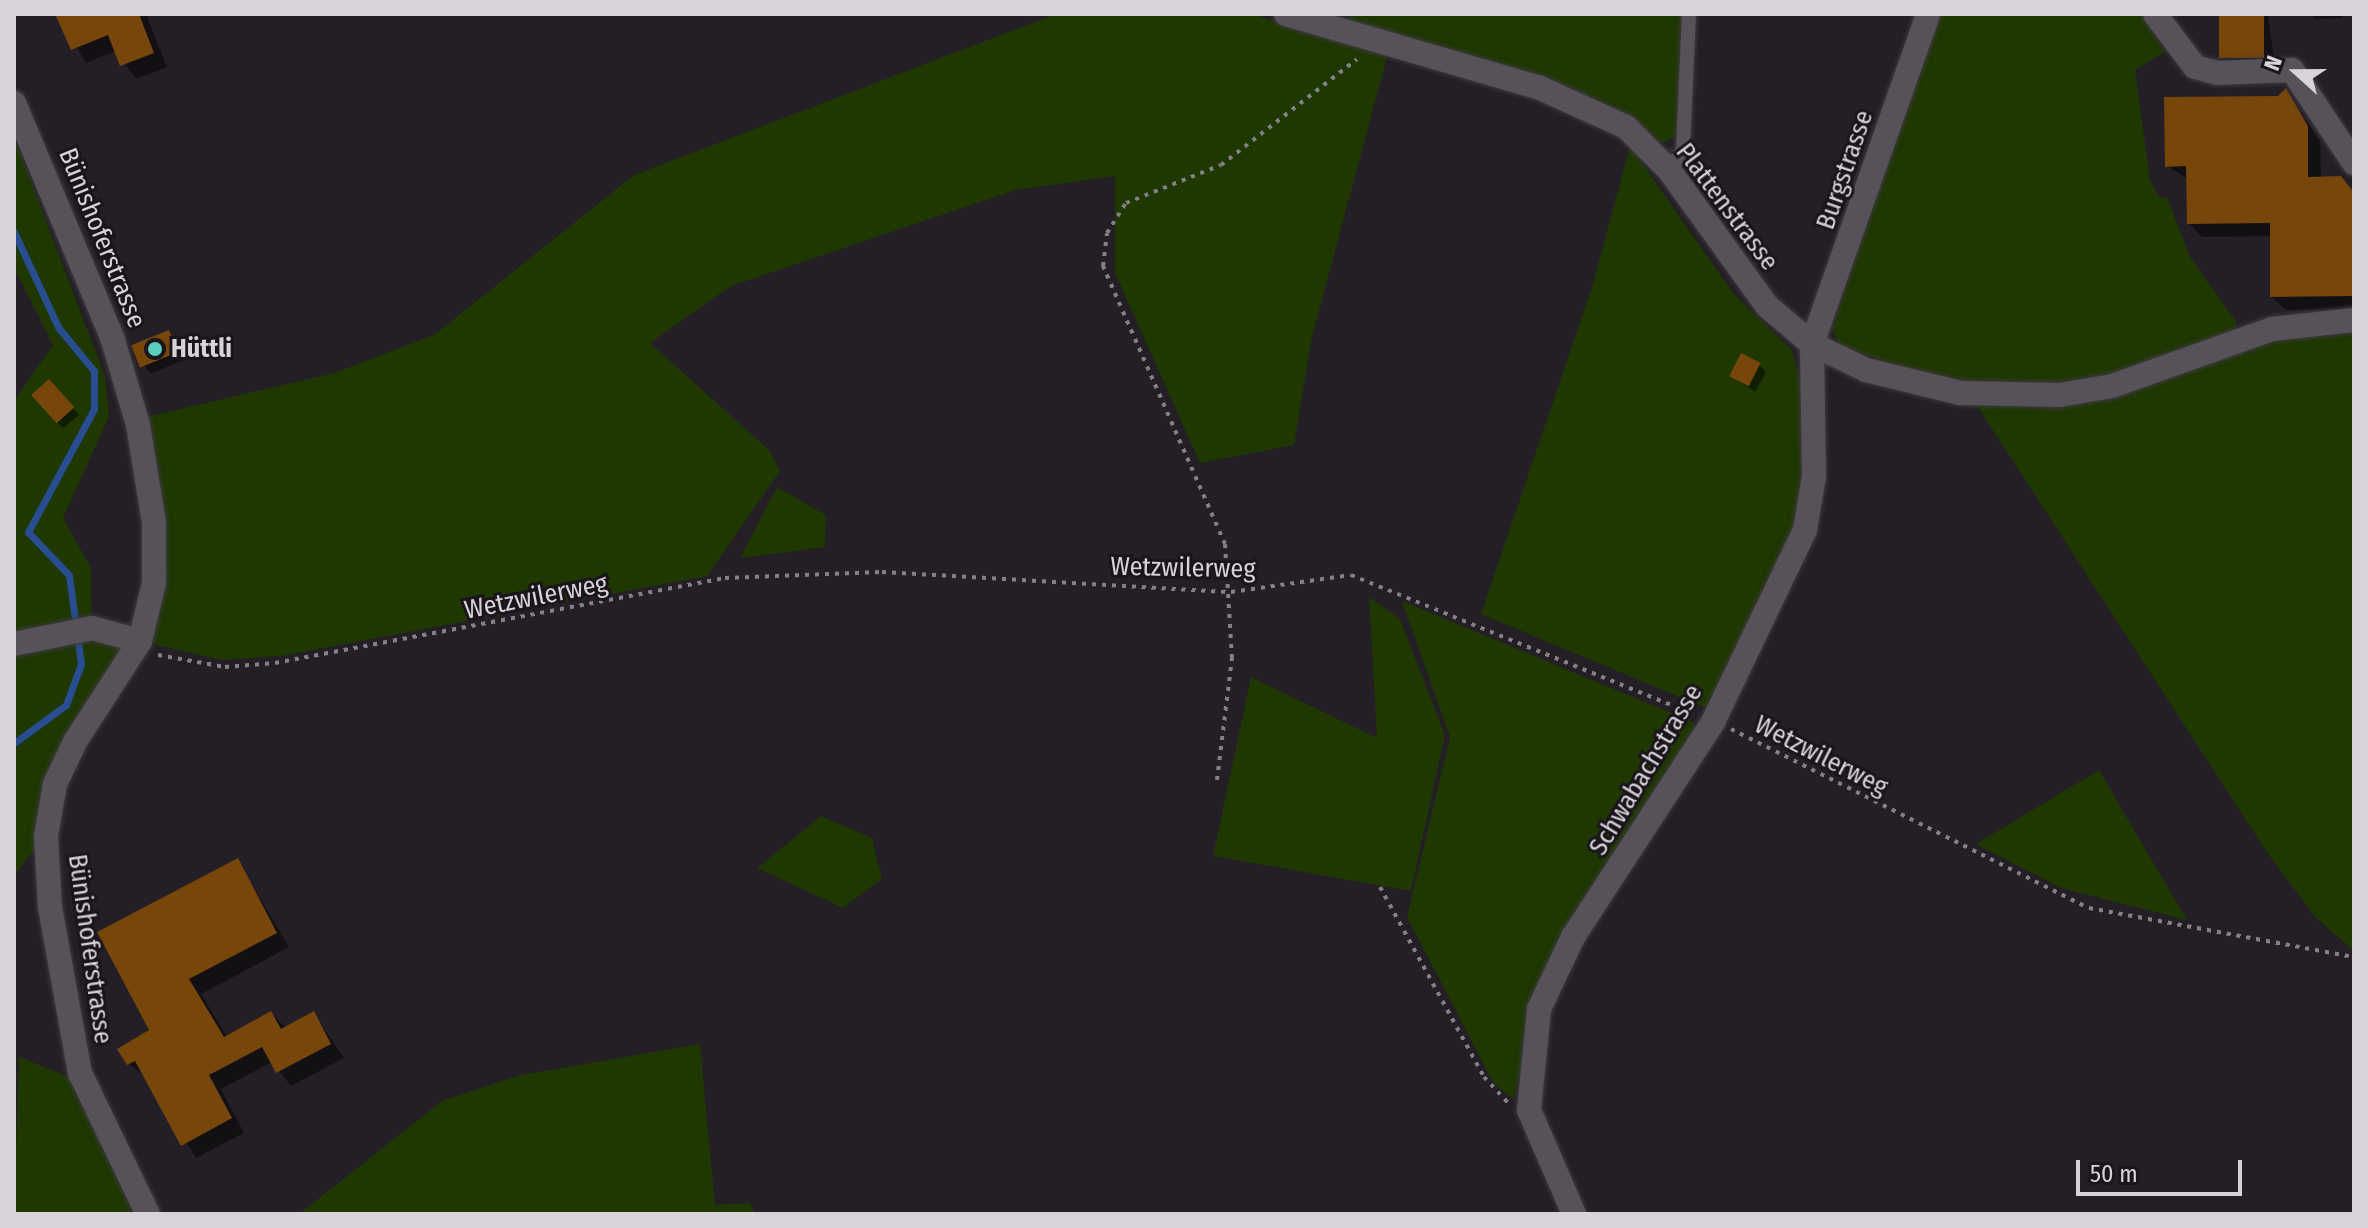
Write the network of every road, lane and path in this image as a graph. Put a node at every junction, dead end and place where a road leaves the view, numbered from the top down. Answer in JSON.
{"nodes":[{"id":1,"x":1286,"y":14,"type":"edge"},
{"id":2,"x":1689,"y":14,"type":"edge"},
{"id":3,"x":1928,"y":14,"type":"edge"},
{"id":4,"x":2155,"y":14,"type":"edge"},
{"id":5,"x":1378,"y":42,"type":"junction"},
{"id":6,"x":14,"y":103,"type":"edge"},
{"id":7,"x":2354,"y":163,"type":"edge"},
{"id":8,"x":1669,"y":170,"type":"junction"},
{"id":9,"x":2354,"y":320,"type":"edge"},
{"id":10,"x":1812,"y":344,"type":"junction"},
{"id":11,"x":1231,"y":592,"type":"junction"},
{"id":12,"x":140,"y":641,"type":"junction"},
{"id":13,"x":14,"y":644,"type":"edge"},
{"id":14,"x":1713,"y":722,"type":"junction"},
{"id":15,"x":1217,"y":780,"type":"dead end"},
{"id":16,"x":1380,"y":887,"type":"dead end"},
{"id":17,"x":2354,"y":957,"type":"edge"},
{"id":18,"x":1529,"y":1110,"type":"junction"},
{"id":19,"x":148,"y":1214,"type":"edge"},
{"id":20,"x":1574,"y":1214,"type":"edge"}],
"edges":[{"from":1,"to":5,"type":"street","name":"Plattenstrasse"},
{"from":2,"to":8,"type":"lane"},
{"from":3,"to":10,"type":"street","name":"Burgstrasse"},
{"from":4,"to":7,"type":"street"},
{"from":5,"to":8,"type":"street","name":"Plattenstrasse"},
{"from":5,"to":11,"type":"path"},
{"from":6,"to":12,"type":"street","name":"Bünishoferstrasse"},
{"from":8,"to":10,"type":"street","name":"Plattenstrasse"},
{"from":9,"to":10,"type":"street","name":"Plattenstrasse"},
{"from":10,"to":14,"type":"street","name":"Schwabachstrasse"},
{"from":11,"to":12,"type":"path","name":"Wetzwilerweg"},
{"from":11,"to":14,"type":"path","name":"Wetzwilerweg"},
{"from":11,"to":15,"type":"path"},
{"from":12,"to":13,"type":"street"},
{"from":12,"to":19,"type":"street","name":"Bünishoferstrasse"},
{"from":14,"to":17,"type":"path","name":"Wetzwilerweg"},
{"from":14,"to":18,"type":"street","name":"Schwabachstrasse"},
{"from":16,"to":18,"type":"path"},
{"from":18,"to":20,"type":"street","name":"Schwabachstrasse"}]}
